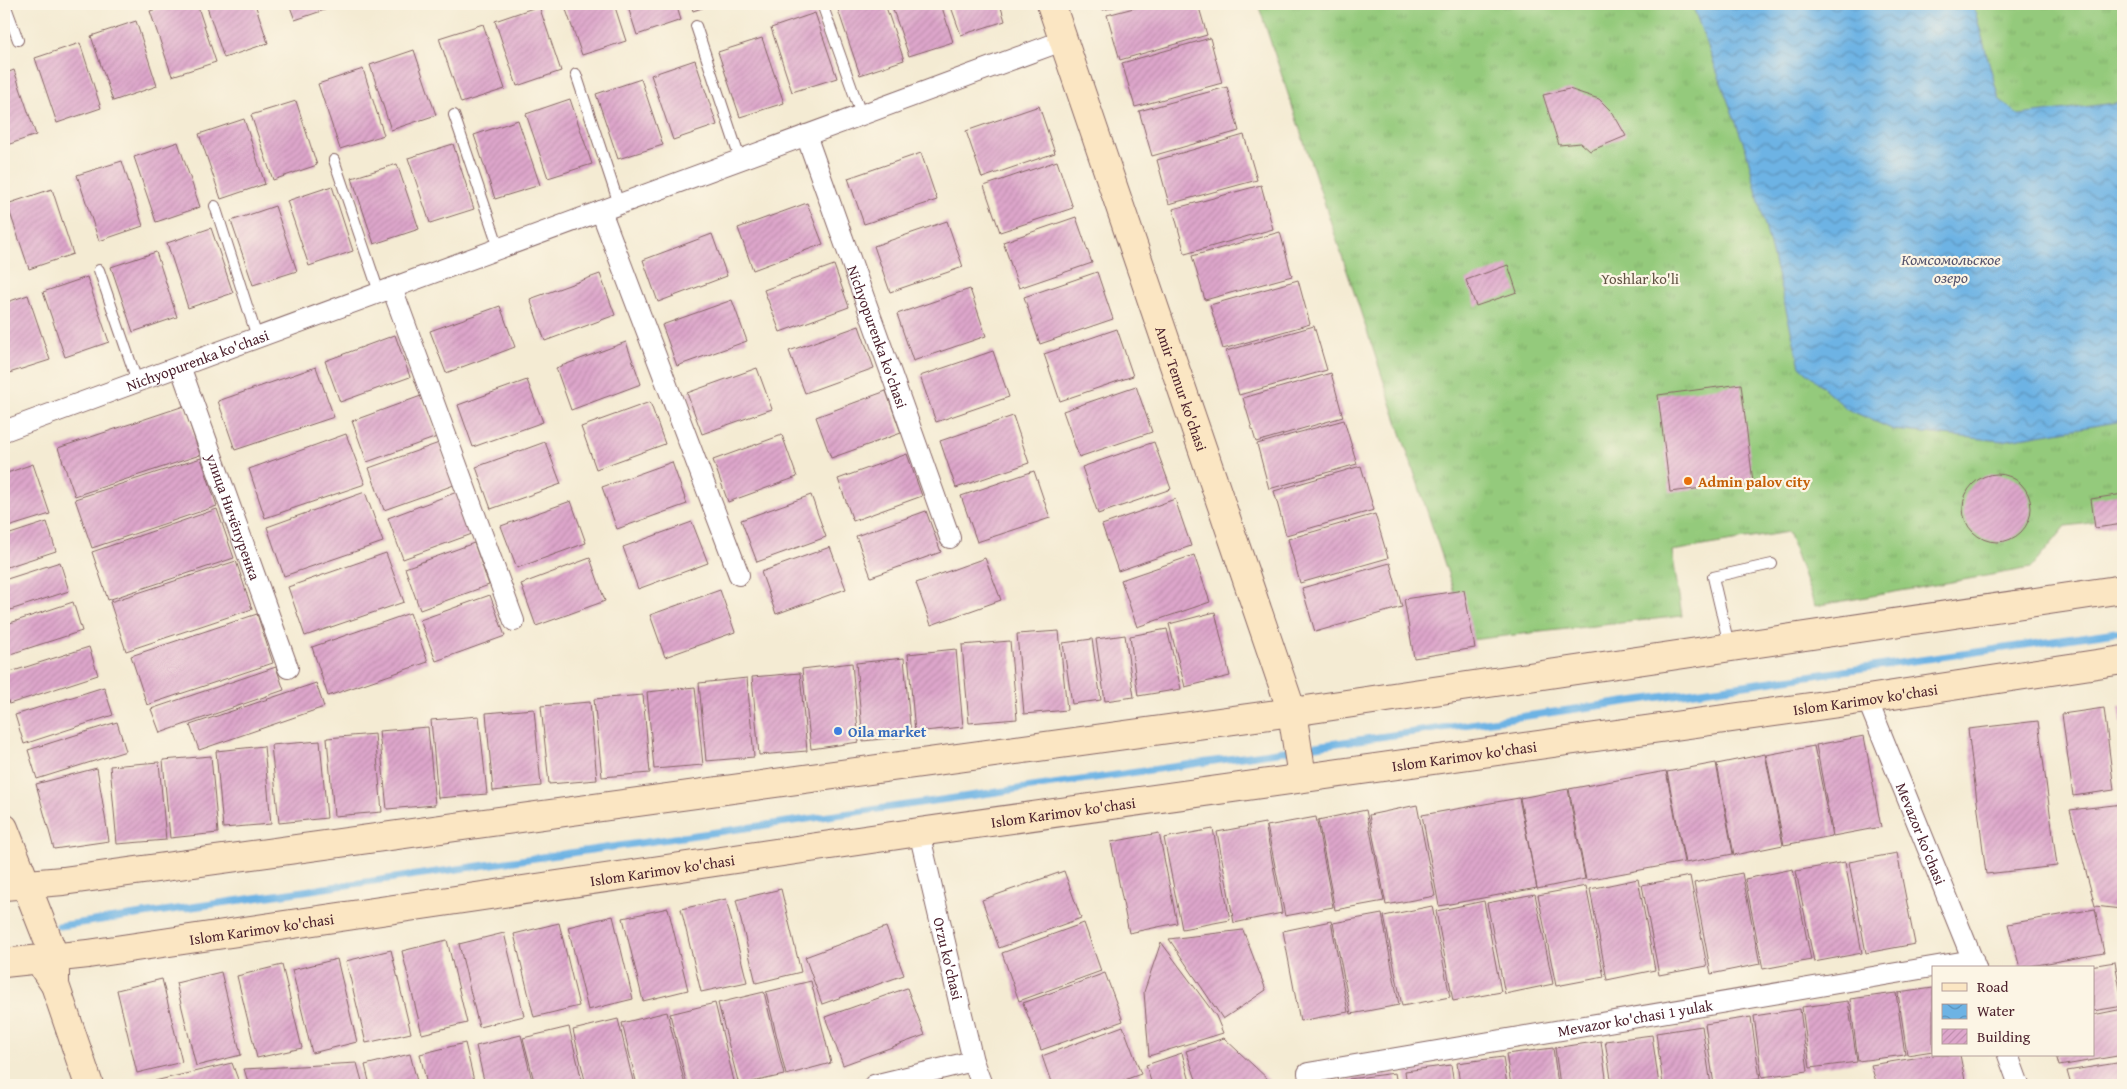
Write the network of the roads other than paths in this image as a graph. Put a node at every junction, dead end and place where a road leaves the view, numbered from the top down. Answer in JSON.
{"nodes":[{"id":1,"x":5,"y":4,"type":"edge"},
{"id":2,"x":822,"y":4,"type":"edge"},
{"id":3,"x":1050,"y":4,"type":"edge"},
{"id":4,"x":696,"y":26,"type":"dead end"},
{"id":5,"x":18,"y":40,"type":"dead end"},
{"id":6,"x":1062,"y":41,"type":"junction"},
{"id":7,"x":576,"y":74,"type":"dead end"},
{"id":8,"x":861,"y":114,"type":"junction"},
{"id":9,"x":454,"y":115,"type":"dead end"},
{"id":10,"x":806,"y":135,"type":"junction"},
{"id":11,"x":740,"y":159,"type":"junction"},
{"id":12,"x":334,"y":160,"type":"dead end"},
{"id":13,"x":215,"y":206,"type":"dead end"},
{"id":14,"x":610,"y":207,"type":"junction"},
{"id":15,"x":499,"y":248,"type":"junction"},
{"id":16,"x":99,"y":270,"type":"dead end"},
{"id":17,"x":386,"y":290,"type":"junction"},
{"id":18,"x":257,"y":337,"type":"junction"},
{"id":19,"x":180,"y":366,"type":"junction"},
{"id":20,"x":137,"y":381,"type":"junction"},
{"id":21,"x":4,"y":431,"type":"edge"},
{"id":22,"x":950,"y":538,"type":"dead end"},
{"id":23,"x":1772,"y":564,"type":"dead end"},
{"id":24,"x":739,"y":575,"type":"dead end"},
{"id":25,"x":2123,"y":589,"type":"edge"},
{"id":26,"x":514,"y":621,"type":"dead end"},
{"id":27,"x":1729,"y":646,"type":"junction"},
{"id":28,"x":2123,"y":660,"type":"edge"},
{"id":29,"x":288,"y":668,"type":"dead end"},
{"id":30,"x":1867,"y":699,"type":"junction"},
{"id":31,"x":1292,"y":712,"type":"junction"},
{"id":32,"x":1302,"y":777,"type":"junction"},
{"id":33,"x":4,"y":828,"type":"edge"},
{"id":34,"x":919,"y":832,"type":"junction"},
{"id":35,"x":14,"y":885,"type":"edge"},
{"id":36,"x":47,"y":960,"type":"junction"},
{"id":37,"x":4,"y":963,"type":"edge"},
{"id":38,"x":1974,"y":964,"type":"edge"},
{"id":39,"x":1932,"y":971,"type":"edge"},
{"id":40,"x":2008,"y":1056,"type":"edge"},
{"id":41,"x":973,"y":1062,"type":"junction"},
{"id":42,"x":88,"y":1085,"type":"edge"},
{"id":43,"x":874,"y":1085,"type":"edge"},
{"id":44,"x":982,"y":1085,"type":"edge"},
{"id":45,"x":1310,"y":1085,"type":"edge"},
{"id":46,"x":2019,"y":1085,"type":"edge"}],
"edges":[{"from":1,"to":5,"type":"lane"},
{"from":2,"to":8,"type":"lane"},
{"from":3,"to":6,"type":"main road","name":"Amir Temur ko'chasi"},
{"from":4,"to":11,"type":"lane"},
{"from":6,"to":8,"type":"street","name":"Nichyopurenka ko'chasi"},
{"from":6,"to":31,"type":"main road","name":"Amir Temur ko'chasi"},
{"from":7,"to":14,"type":"lane"},
{"from":8,"to":10,"type":"street","name":"Nichyopurenka ko'chasi"},
{"from":9,"to":15,"type":"lane"},
{"from":10,"to":11,"type":"street","name":"Nichyopurenka ko'chasi"},
{"from":10,"to":22,"type":"street","name":"Nichyopurenka ko'chasi"},
{"from":11,"to":14,"type":"street","name":"Nichyopurenka ko'chasi"},
{"from":12,"to":17,"type":"lane"},
{"from":13,"to":18,"type":"lane"},
{"from":14,"to":15,"type":"street","name":"Nichyopurenka ko'chasi"},
{"from":14,"to":24,"type":"street"},
{"from":15,"to":17,"type":"street","name":"Nichyopurenka ko'chasi"},
{"from":16,"to":20,"type":"lane"},
{"from":17,"to":18,"type":"street","name":"Nichyopurenka ko'chasi"},
{"from":17,"to":26,"type":"street"},
{"from":18,"to":19,"type":"street","name":"Nichyopurenka ko'chasi"},
{"from":19,"to":20,"type":"street","name":"Nichyopurenka ko'chasi"},
{"from":19,"to":29,"type":"street","name":"улица Ничёпуренка"},
{"from":20,"to":21,"type":"street","name":"Nichyopurenka ko'chasi"},
{"from":23,"to":27,"type":"lane"},
{"from":25,"to":27,"type":"main road"},
{"from":27,"to":31,"type":"main road"},
{"from":28,"to":30,"type":"main road","name":"Islom Karimov ko'chasi"},
{"from":30,"to":32,"type":"main road","name":"Islom Karimov ko'chasi"},
{"from":30,"to":38,"type":"street","name":"Mevazor ko'chasi"},
{"from":31,"to":32,"type":"main road","name":"Amir Temur ko'chasi"},
{"from":31,"to":35,"type":"main road"},
{"from":32,"to":34,"type":"main road","name":"Islom Karimov ko'chasi"},
{"from":33,"to":35,"type":"main road"},
{"from":34,"to":36,"type":"main road","name":"Islom Karimov ko'chasi"},
{"from":34,"to":41,"type":"street","name":"Orzu ko'chasi"},
{"from":35,"to":36,"type":"main road"},
{"from":36,"to":37,"type":"main road","name":"Islom Karimov ko'chasi"},
{"from":36,"to":42,"type":"main road"},
{"from":39,"to":45,"type":"street","name":"Mevazor ko'chasi 1 yulak"},
{"from":40,"to":46,"type":"street"},
{"from":41,"to":43,"type":"street"},
{"from":41,"to":44,"type":"street","name":"Orzu ko'chasi"}]}
